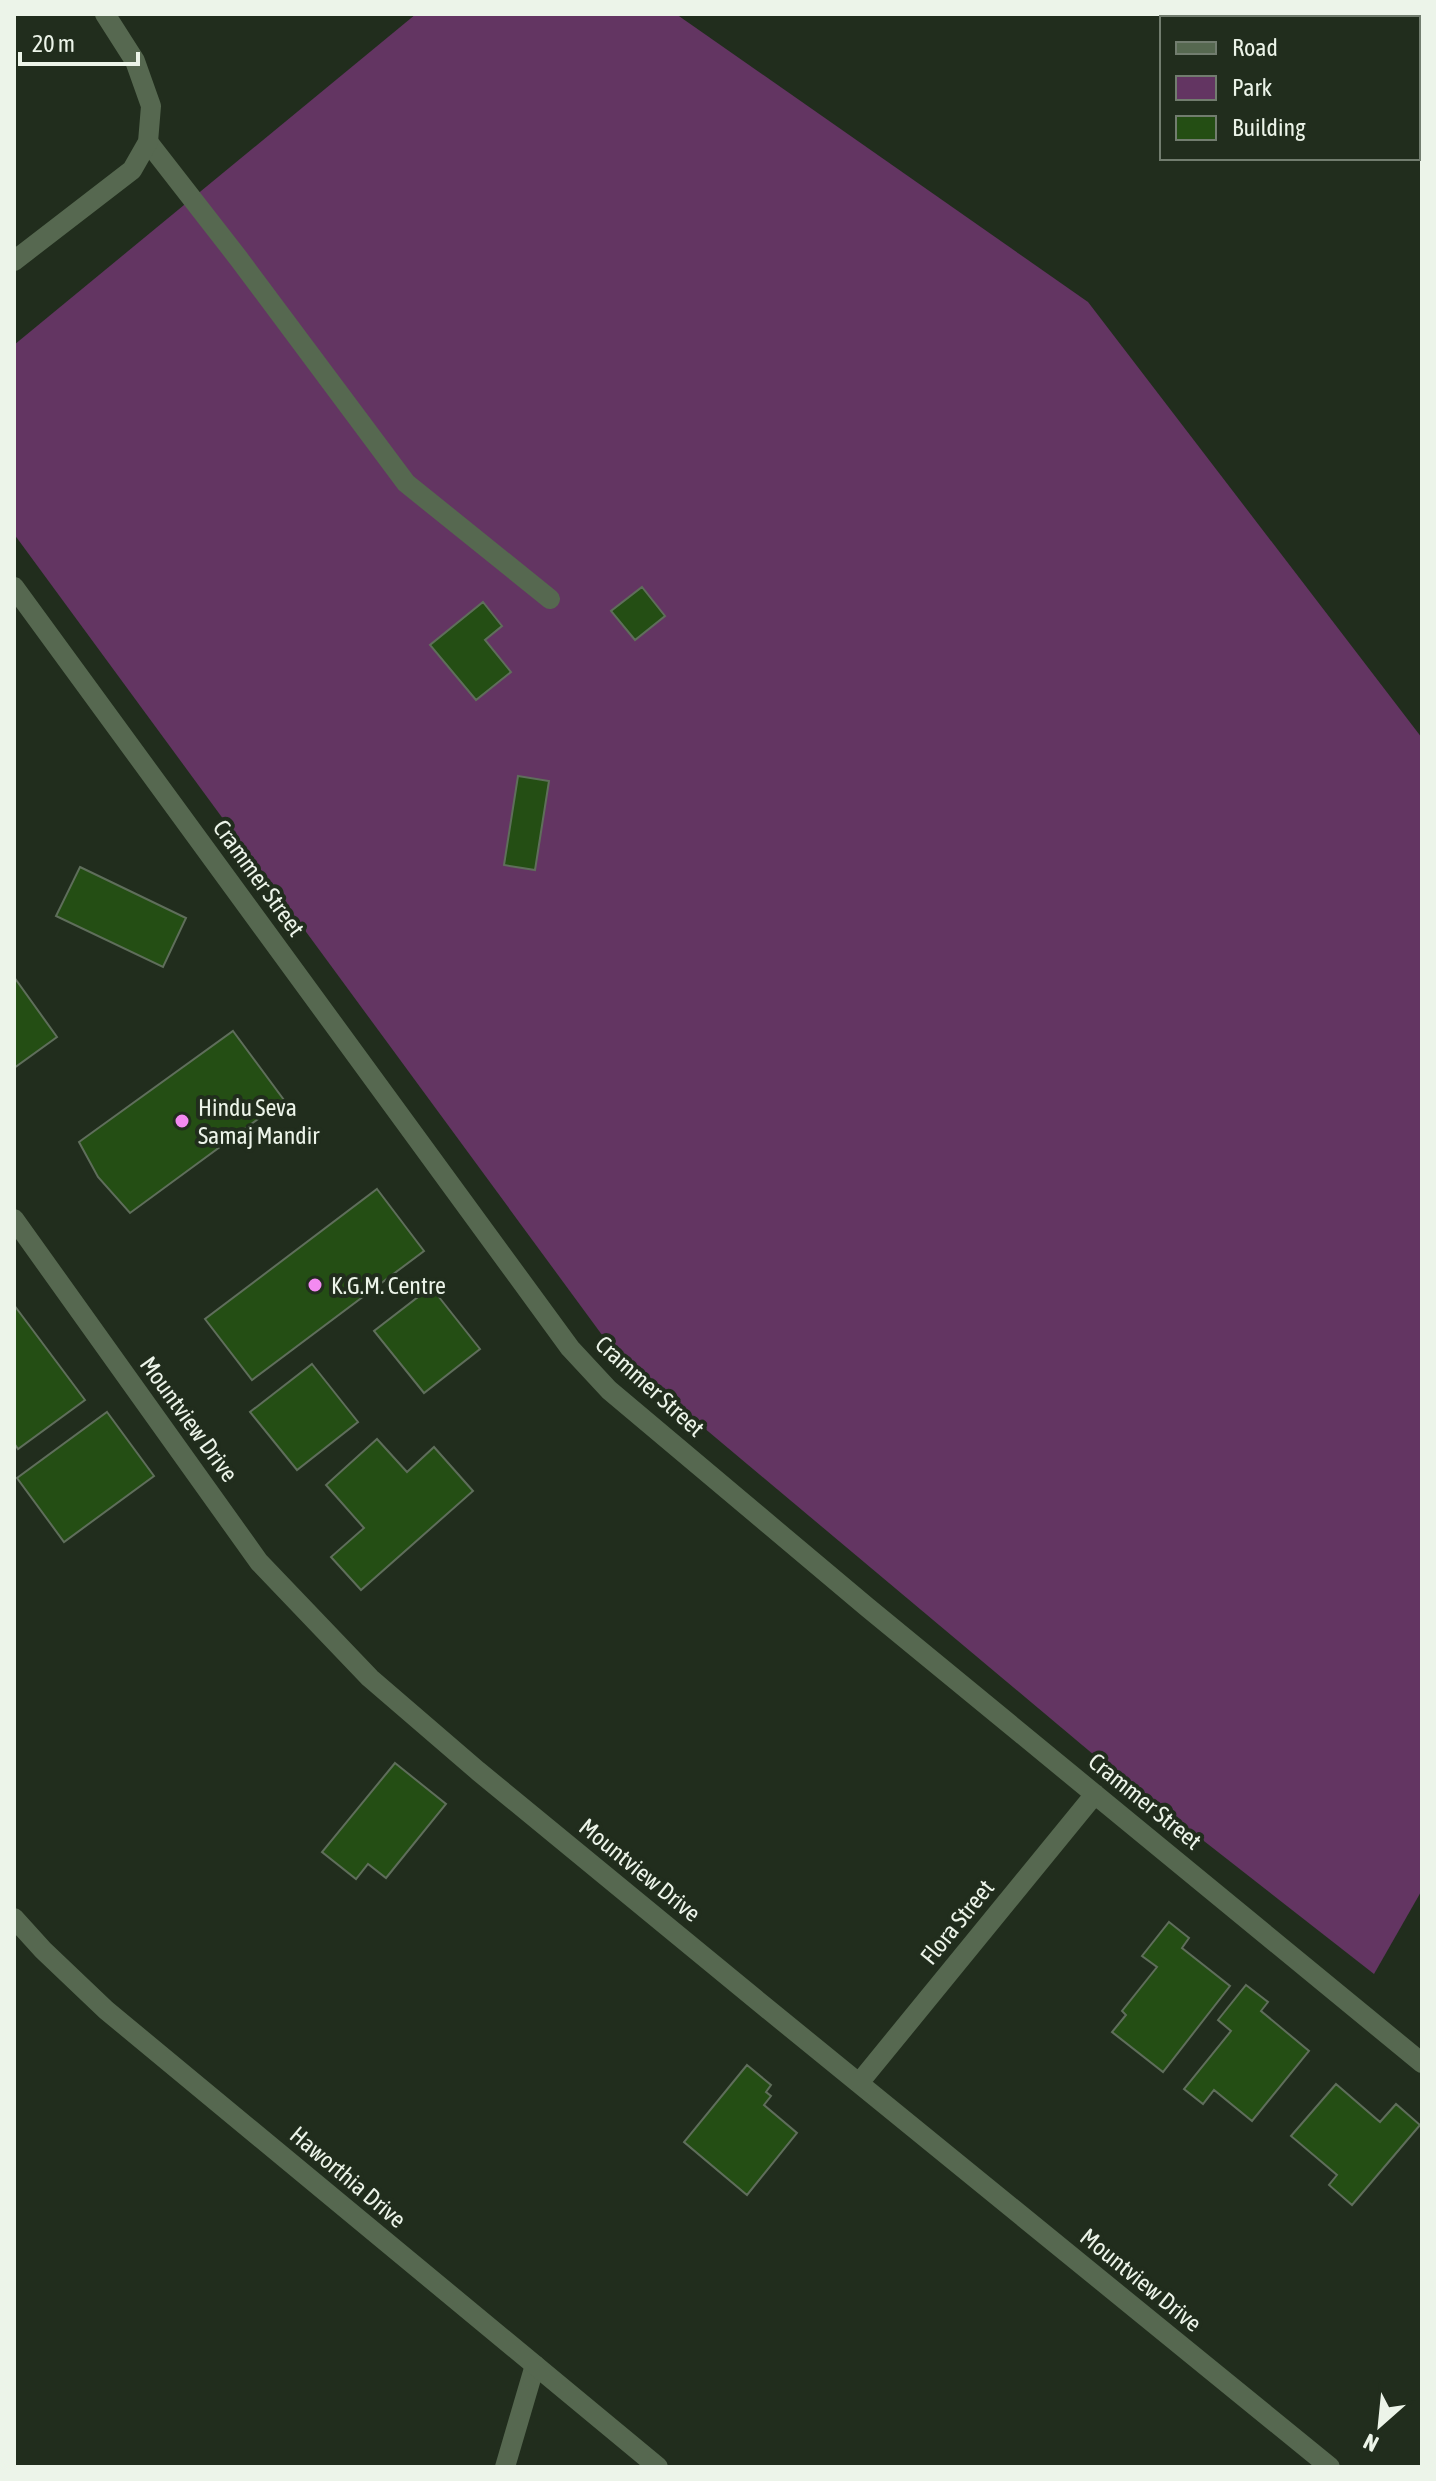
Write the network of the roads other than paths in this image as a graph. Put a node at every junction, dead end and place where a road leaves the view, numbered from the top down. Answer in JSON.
{"nodes":[{"id":1,"x":105,"y":14,"type":"edge"},
{"id":2,"x":148,"y":142,"type":"junction"},
{"id":3,"x":14,"y":261,"type":"edge"},
{"id":4,"x":14,"y":587,"type":"edge"},
{"id":5,"x":550,"y":599,"type":"dead end"},
{"id":6,"x":14,"y":1219,"type":"edge"},
{"id":7,"x":1095,"y":1794,"type":"junction"},
{"id":8,"x":14,"y":1918,"type":"edge"},
{"id":9,"x":1422,"y":2063,"type":"edge"},
{"id":10,"x":859,"y":2083,"type":"junction"},
{"id":11,"x":535,"y":2365,"type":"junction"},
{"id":12,"x":505,"y":2467,"type":"edge"},
{"id":13,"x":658,"y":2467,"type":"edge"},
{"id":14,"x":1330,"y":2467,"type":"edge"}],
"edges":[{"from":1,"to":2,"type":"street"},
{"from":2,"to":3,"type":"street"},
{"from":2,"to":5,"type":"street"},
{"from":4,"to":7,"type":"street","name":"Crammer Street"},
{"from":6,"to":10,"type":"street","name":"Mountview Drive"},
{"from":7,"to":9,"type":"street","name":"Crammer Street"},
{"from":7,"to":10,"type":"street","name":"Flora Street"},
{"from":8,"to":11,"type":"street","name":"Haworthia Drive"},
{"from":10,"to":14,"type":"street","name":"Mountview Drive"},
{"from":11,"to":12,"type":"street"},
{"from":11,"to":13,"type":"street","name":"Haworthia Drive"}]}
